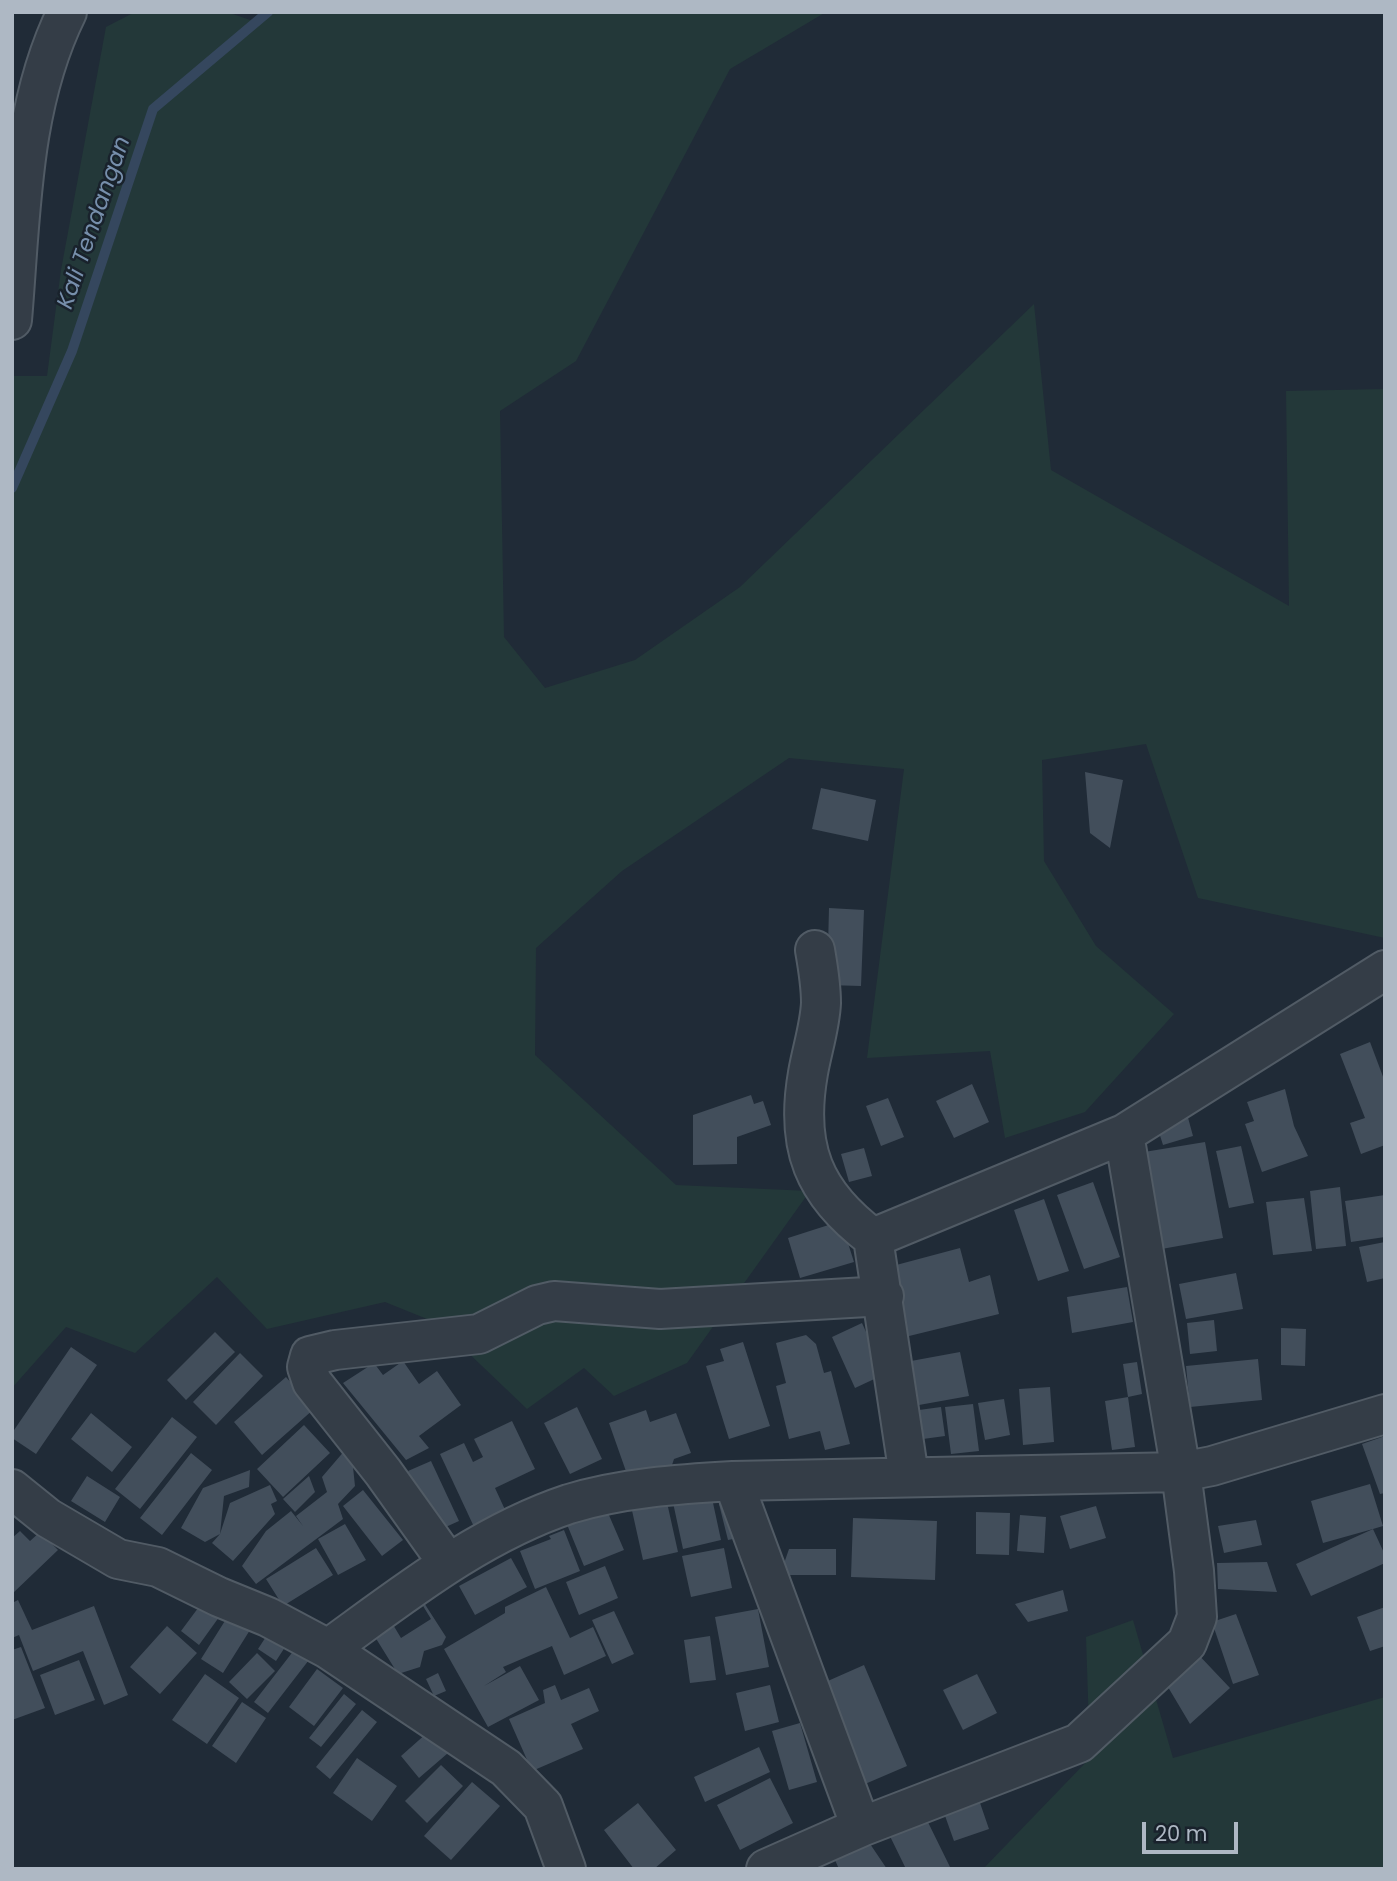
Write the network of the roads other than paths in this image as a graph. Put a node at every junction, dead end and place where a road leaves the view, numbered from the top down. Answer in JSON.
{"nodes":[{"id":1,"x":67,"y":12,"type":"edge"},
{"id":2,"x":12,"y":320,"type":"edge"},
{"id":3,"x":815,"y":950,"type":"dead end"},
{"id":4,"x":1385,"y":970,"type":"edge"},
{"id":5,"x":1124,"y":1134,"type":"junction"},
{"id":6,"x":873,"y":1238,"type":"junction"},
{"id":7,"x":884,"y":1296,"type":"junction"},
{"id":8,"x":1385,"y":1414,"type":"edge"},
{"id":9,"x":1181,"y":1472,"type":"junction"},
{"id":10,"x":909,"y":1476,"type":"junction"},
{"id":11,"x":733,"y":1481,"type":"junction"},
{"id":12,"x":12,"y":1489,"type":"edge"},
{"id":13,"x":448,"y":1563,"type":"junction"},
{"id":14,"x":328,"y":1648,"type":"junction"},
{"id":15,"x":861,"y":1827,"type":"junction"},
{"id":16,"x":566,"y":1869,"type":"edge"},
{"id":17,"x":766,"y":1869,"type":"edge"}],
"edges":[{"from":1,"to":2,"type":"street"},
{"from":3,"to":6,"type":"street"},
{"from":4,"to":5,"type":"street"},
{"from":5,"to":6,"type":"street"},
{"from":5,"to":9,"type":"street"},
{"from":6,"to":7,"type":"street"},
{"from":7,"to":10,"type":"street"},
{"from":7,"to":13,"type":"street"},
{"from":8,"to":9,"type":"street"},
{"from":9,"to":10,"type":"street"},
{"from":9,"to":15,"type":"street"},
{"from":10,"to":11,"type":"street"},
{"from":11,"to":13,"type":"street"},
{"from":11,"to":15,"type":"street"},
{"from":12,"to":14,"type":"street"},
{"from":13,"to":14,"type":"street"},
{"from":14,"to":16,"type":"street"},
{"from":15,"to":17,"type":"street"}]}
